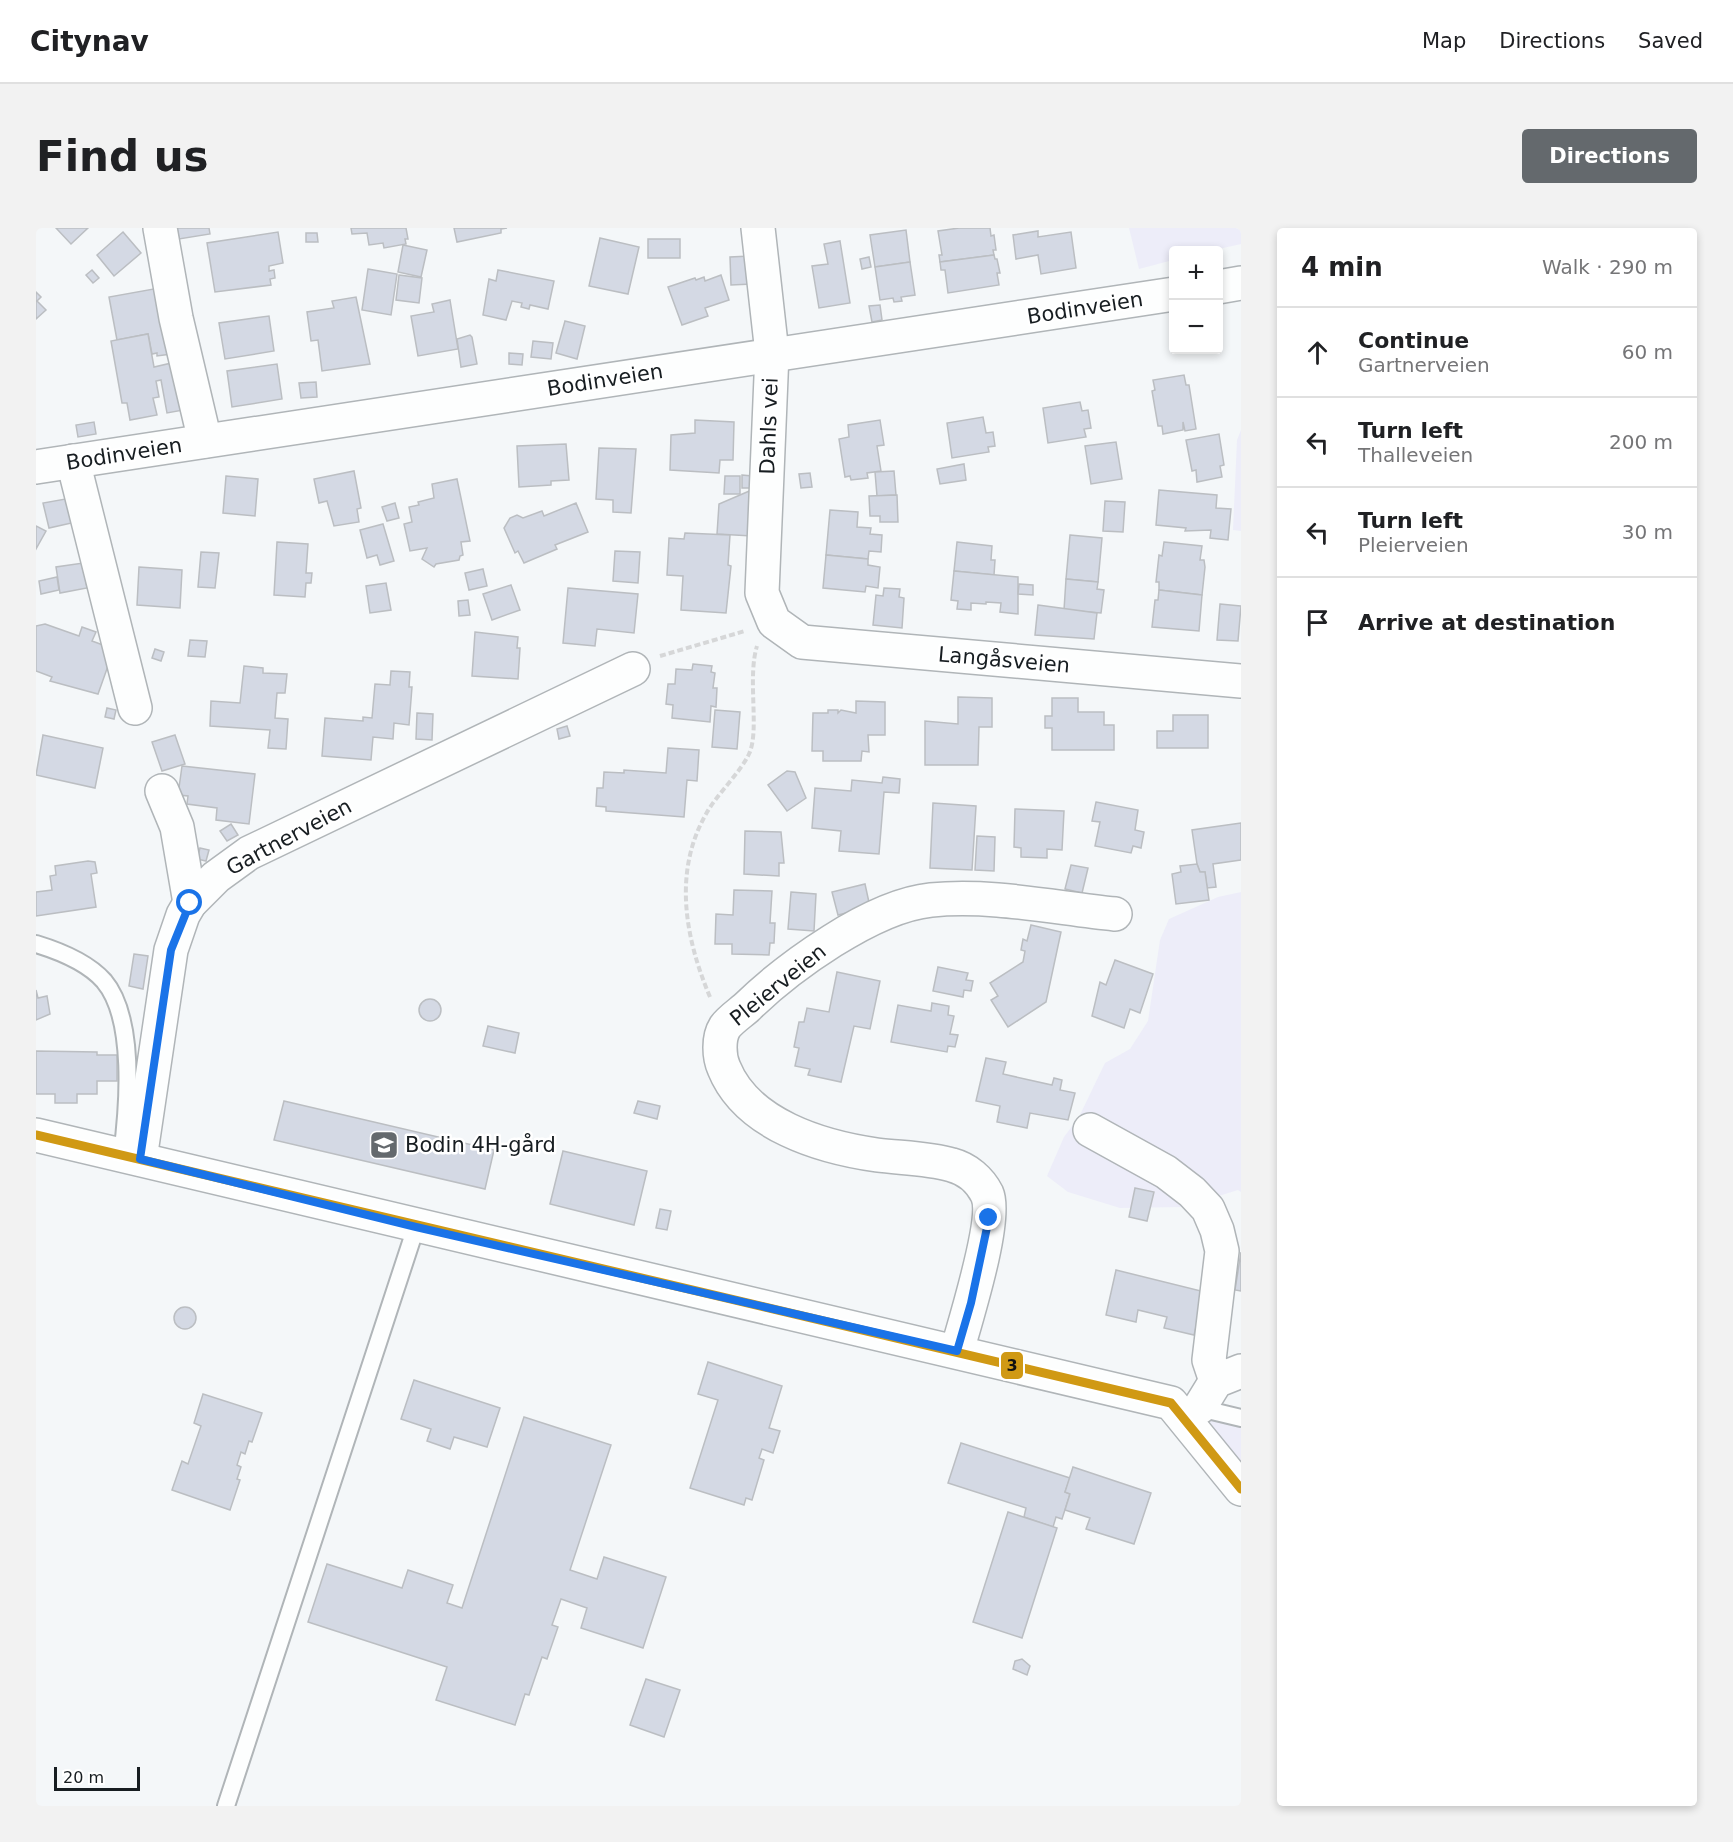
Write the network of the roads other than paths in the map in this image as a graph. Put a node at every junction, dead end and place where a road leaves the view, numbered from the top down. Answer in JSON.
{"nodes":[{"id":1,"x":160,"y":228,"type":"edge"},
{"id":2,"x":757,"y":228,"type":"edge"},
{"id":3,"x":1241,"y":283,"type":"edge"},
{"id":4,"x":1223,"y":286,"type":"edge"},
{"id":5,"x":1169,"y":295,"type":"edge"},
{"id":6,"x":772,"y":353,"type":"junction"},
{"id":7,"x":205,"y":441,"type":"junction"},
{"id":8,"x":73,"y":461,"type":"junction"},
{"id":9,"x":36,"y":467,"type":"edge"},
{"id":10,"x":774,"y":622,"type":"joint"},
{"id":11,"x":633,"y":669,"type":"road end"},
{"id":12,"x":1241,"y":681,"type":"edge"},
{"id":13,"x":135,"y":708,"type":"dead end"},
{"id":14,"x":162,"y":791,"type":"dead end"},
{"id":15,"x":190,"y":903,"type":"junction"},
{"id":16,"x":1115,"y":914,"type":"dead end"},
{"id":17,"x":36,"y":944,"type":"edge"},
{"id":18,"x":1090,"y":1130,"type":"dead end"},
{"id":19,"x":36,"y":1135,"type":"edge"},
{"id":20,"x":131,"y":1157,"type":"junction"},
{"id":21,"x":416,"y":1227,"type":"junction"},
{"id":22,"x":957,"y":1351,"type":"junction"},
{"id":23,"x":1207,"y":1391,"type":"edge"},
{"id":24,"x":1241,"y":1418,"type":"edge"},
{"id":25,"x":1241,"y":1489,"type":"edge"},
{"id":26,"x":226,"y":1806,"type":"edge"}],
"edges":[{"from":1,"to":7,"type":"street"},
{"from":2,"to":6,"type":"street","name":"Dahls vei"},
{"from":3,"to":4,"type":"street"},
{"from":5,"to":6,"type":"street","name":"Bodinveien"},
{"from":6,"to":7,"type":"street","name":"Bodinveien"},
{"from":6,"to":10,"type":"street","name":"Dahls vei"},
{"from":7,"to":8,"type":"street","name":"Bodinveien"},
{"from":8,"to":9,"type":"street","name":"Bodinveien"},
{"from":8,"to":13,"type":"street"},
{"from":10,"to":12,"type":"street","name":"Langåsveien"},
{"from":11,"to":15,"type":"street","name":"Gartnerveien"},
{"from":14,"to":15,"type":"street"},
{"from":15,"to":20,"type":"street","name":"Gartnerveien"},
{"from":16,"to":22,"type":"street","name":"Pleierveien"},
{"from":17,"to":20,"type":"lane"},
{"from":18,"to":23,"type":"street"},
{"from":19,"to":20,"type":"street"},
{"from":20,"to":21,"type":"street"},
{"from":21,"to":22,"type":"street"},
{"from":21,"to":26,"type":"lane"},
{"from":22,"to":23,"type":"street"},
{"from":23,"to":24,"type":"lane"},
{"from":23,"to":25,"type":"street"}]}
